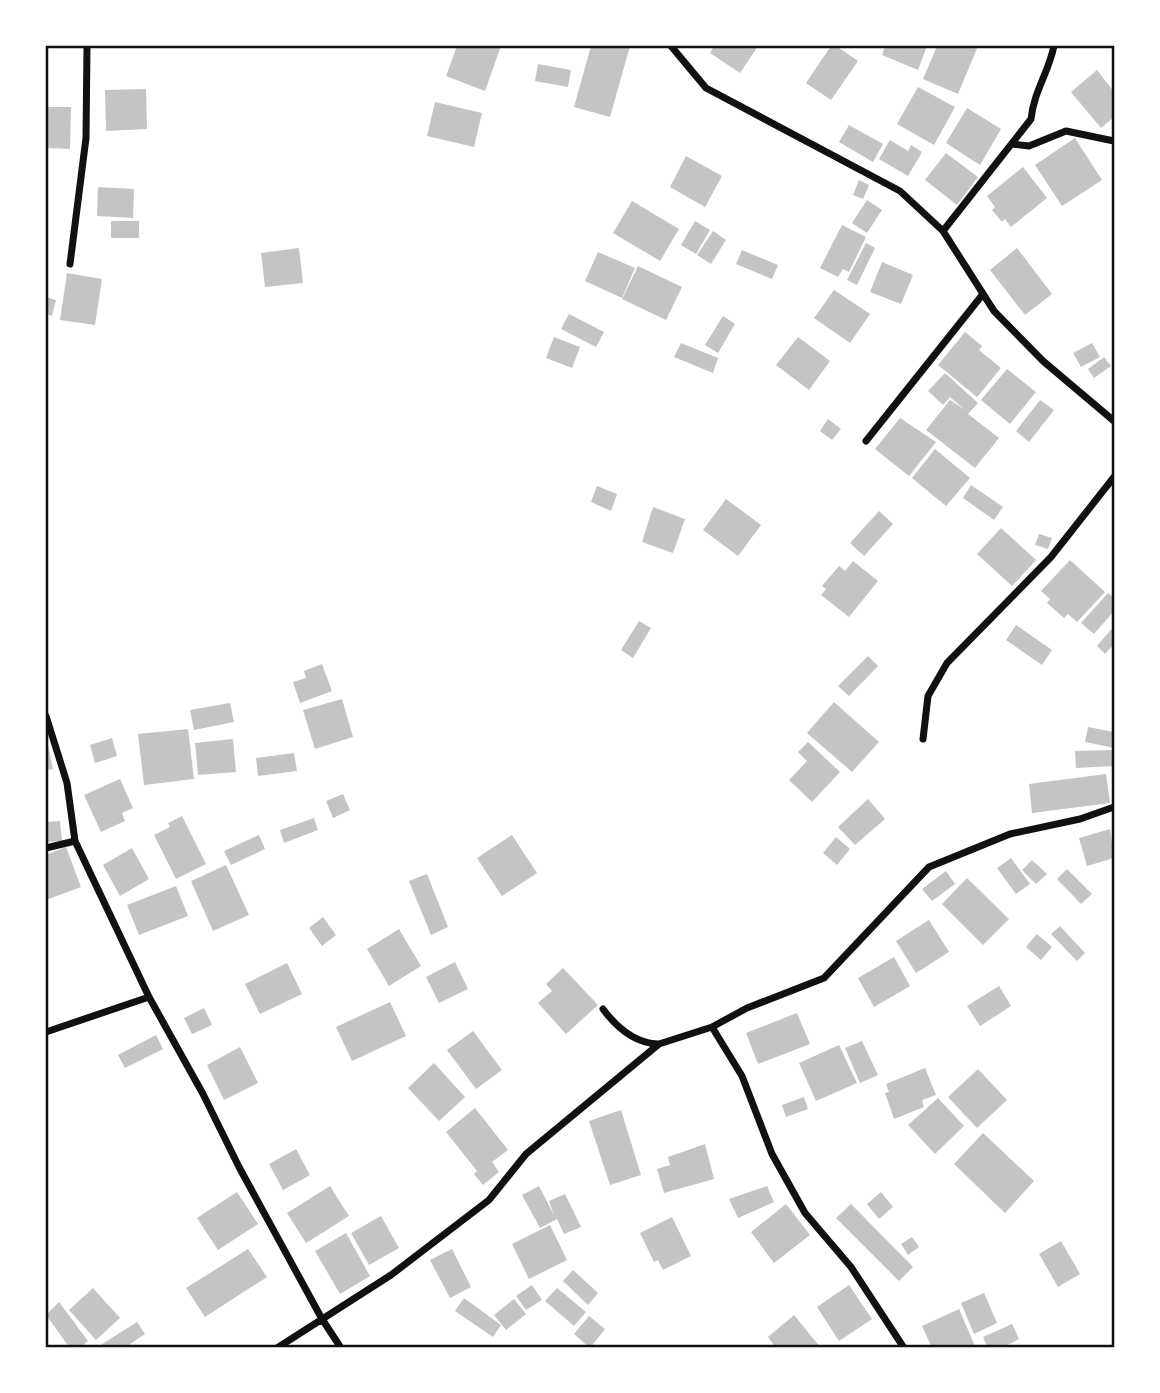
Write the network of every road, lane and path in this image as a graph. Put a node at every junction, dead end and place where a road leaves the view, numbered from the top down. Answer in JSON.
{"nodes":[{"id":1,"x":87,"y":46,"type":"edge"},
{"id":2,"x":671,"y":46,"type":"edge"},
{"id":3,"x":1054,"y":46,"type":"edge"},
{"id":4,"x":1115,"y":141,"type":"edge"},
{"id":5,"x":1012,"y":144,"type":"junction"},
{"id":6,"x":943,"y":231,"type":"junction"},
{"id":7,"x":70,"y":264,"type":"dead end"},
{"id":8,"x":984,"y":294,"type":"junction"},
{"id":9,"x":1115,"y":421,"type":"edge"},
{"id":10,"x":866,"y":440,"type":"dead end"},
{"id":11,"x":1115,"y":477,"type":"edge"},
{"id":12,"x":46,"y":716,"type":"edge"},
{"id":13,"x":923,"y":739,"type":"dead end"},
{"id":14,"x":1115,"y":807,"type":"edge"},
{"id":15,"x":75,"y":841,"type":"junction"},
{"id":16,"x":46,"y":848,"type":"edge"},
{"id":17,"x":149,"y":997,"type":"junction"},
{"id":18,"x":603,"y":1009,"type":"dead end"},
{"id":19,"x":712,"y":1027,"type":"junction"},
{"id":20,"x":46,"y":1032,"type":"edge"},
{"id":21,"x":659,"y":1044,"type":"junction"},
{"id":22,"x":321,"y":1319,"type":"junction"},
{"id":23,"x":276,"y":1348,"type":"edge"},
{"id":24,"x":341,"y":1348,"type":"edge"},
{"id":25,"x":904,"y":1348,"type":"edge"}],
"edges":[{"from":1,"to":7,"type":"street"},
{"from":2,"to":6,"type":"street"},
{"from":3,"to":5,"type":"street"},
{"from":4,"to":5,"type":"street"},
{"from":5,"to":6,"type":"street"},
{"from":6,"to":8,"type":"street"},
{"from":8,"to":9,"type":"street"},
{"from":8,"to":10,"type":"street"},
{"from":11,"to":13,"type":"street"},
{"from":12,"to":15,"type":"street"},
{"from":14,"to":19,"type":"street"},
{"from":15,"to":16,"type":"street"},
{"from":15,"to":17,"type":"street"},
{"from":17,"to":20,"type":"street"},
{"from":17,"to":22,"type":"street"},
{"from":18,"to":21,"type":"street"},
{"from":19,"to":21,"type":"street"},
{"from":19,"to":25,"type":"street"},
{"from":21,"to":22,"type":"street"},
{"from":22,"to":23,"type":"street"},
{"from":22,"to":24,"type":"street"}]}
